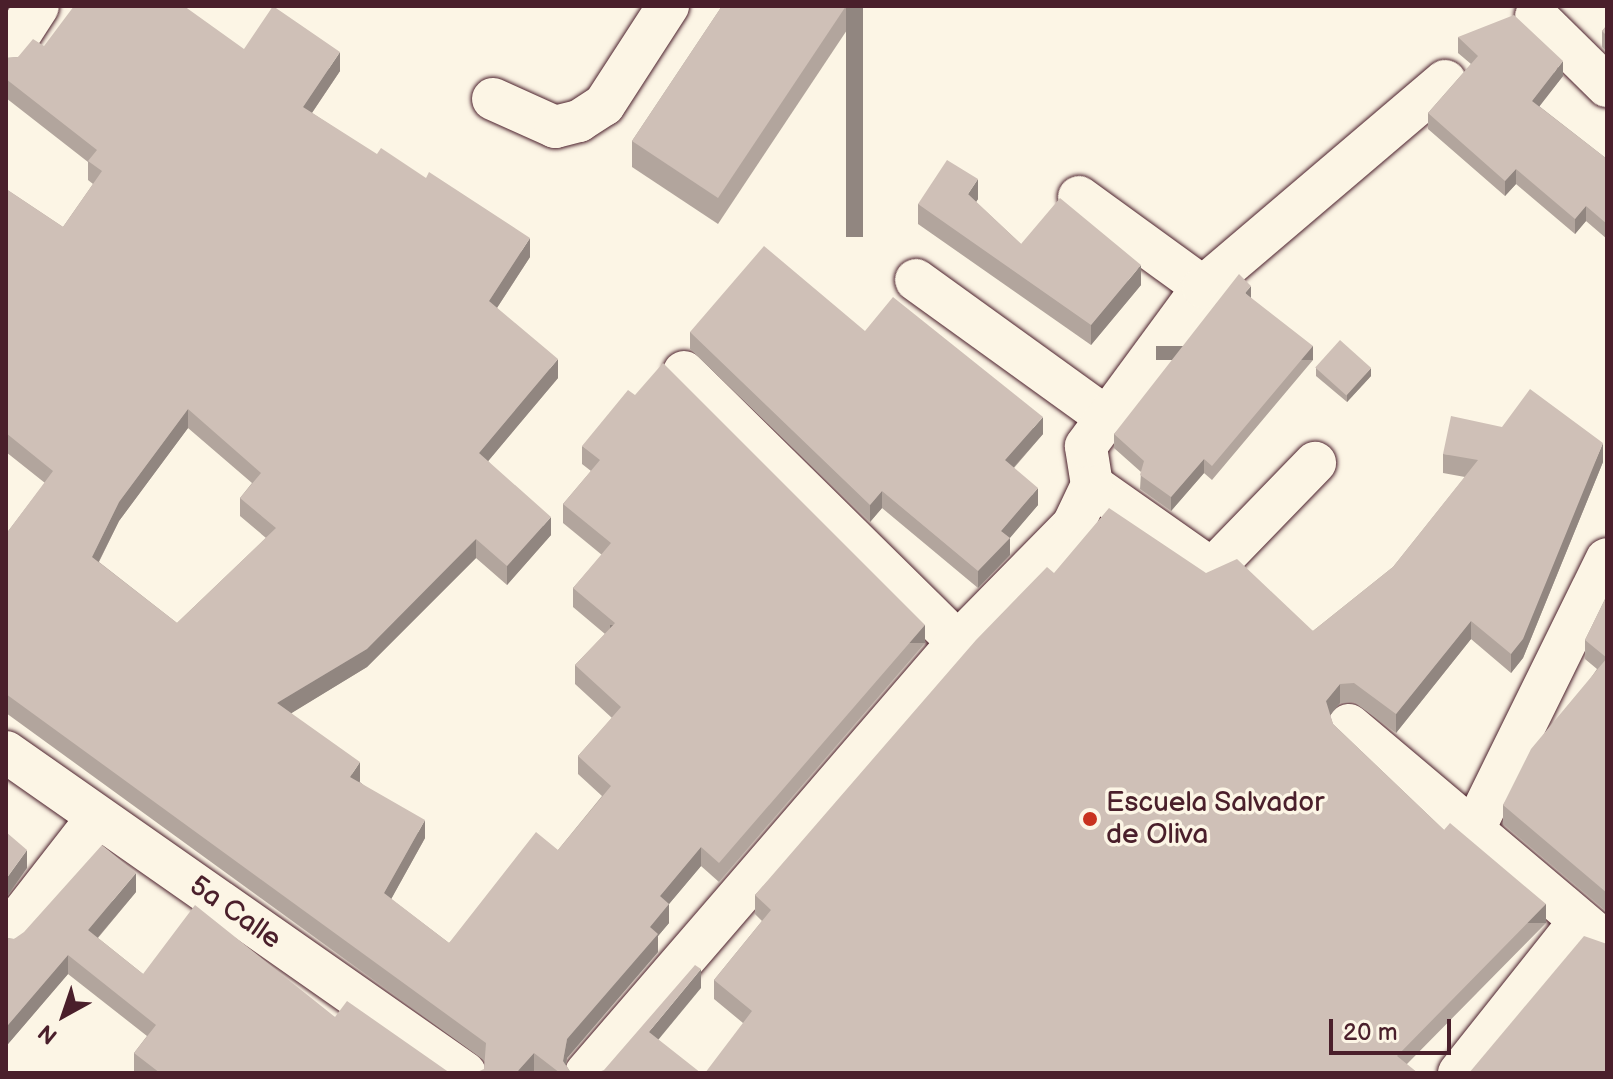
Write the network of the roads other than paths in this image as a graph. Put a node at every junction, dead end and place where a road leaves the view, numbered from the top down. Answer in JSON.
{"nodes":[{"id":1,"x":37,"y":6,"type":"edge"},
{"id":2,"x":668,"y":6,"type":"edge"},
{"id":3,"x":1536,"y":16,"type":"dead end"},
{"id":4,"x":6,"y":54,"type":"edge"},
{"id":5,"x":1445,"y":81,"type":"dead end"},
{"id":6,"x":1607,"y":86,"type":"edge"},
{"id":7,"x":493,"y":99,"type":"dead end"},
{"id":8,"x":1079,"y":197,"type":"dead end"},
{"id":9,"x":916,"y":280,"type":"dead end"},
{"id":10,"x":1203,"y":287,"type":"junction"},
{"id":11,"x":684,"y":372,"type":"dead end"},
{"id":12,"x":1103,"y":415,"type":"junction"},
{"id":13,"x":1315,"y":463,"type":"dead end"},
{"id":14,"x":1092,"y":485,"type":"junction"},
{"id":15,"x":1607,"y":559,"type":"edge"},
{"id":16,"x":958,"y":642,"type":"junction"},
{"id":17,"x":1349,"y":725,"type":"dead end"},
{"id":18,"x":6,"y":752,"type":"edge"},
{"id":19,"x":97,"y":818,"type":"junction"},
{"id":20,"x":1472,"y":833,"type":"junction"},
{"id":21,"x":1593,"y":932,"type":"edge"},
{"id":22,"x":6,"y":935,"type":"edge"},
{"id":23,"x":465,"y":1073,"type":"edge"},
{"id":24,"x":586,"y":1073,"type":"edge"},
{"id":25,"x":1459,"y":1073,"type":"edge"}],
"edges":[{"from":1,"to":4,"type":"main road"},
{"from":2,"to":7,"type":"street"},
{"from":3,"to":6,"type":"street"},
{"from":5,"to":10,"type":"street"},
{"from":8,"to":10,"type":"street"},
{"from":9,"to":12,"type":"street"},
{"from":10,"to":12,"type":"street"},
{"from":11,"to":16,"type":"street"},
{"from":12,"to":14,"type":"street"},
{"from":13,"to":14,"type":"street"},
{"from":14,"to":16,"type":"street"},
{"from":15,"to":20,"type":"street"},
{"from":16,"to":24,"type":"street"},
{"from":17,"to":20,"type":"street"},
{"from":18,"to":19,"type":"street","name":"5a Calle"},
{"from":19,"to":22,"type":"street"},
{"from":19,"to":23,"type":"street","name":"5a Calle"},
{"from":20,"to":21,"type":"street"},
{"from":21,"to":25,"type":"street"}]}
